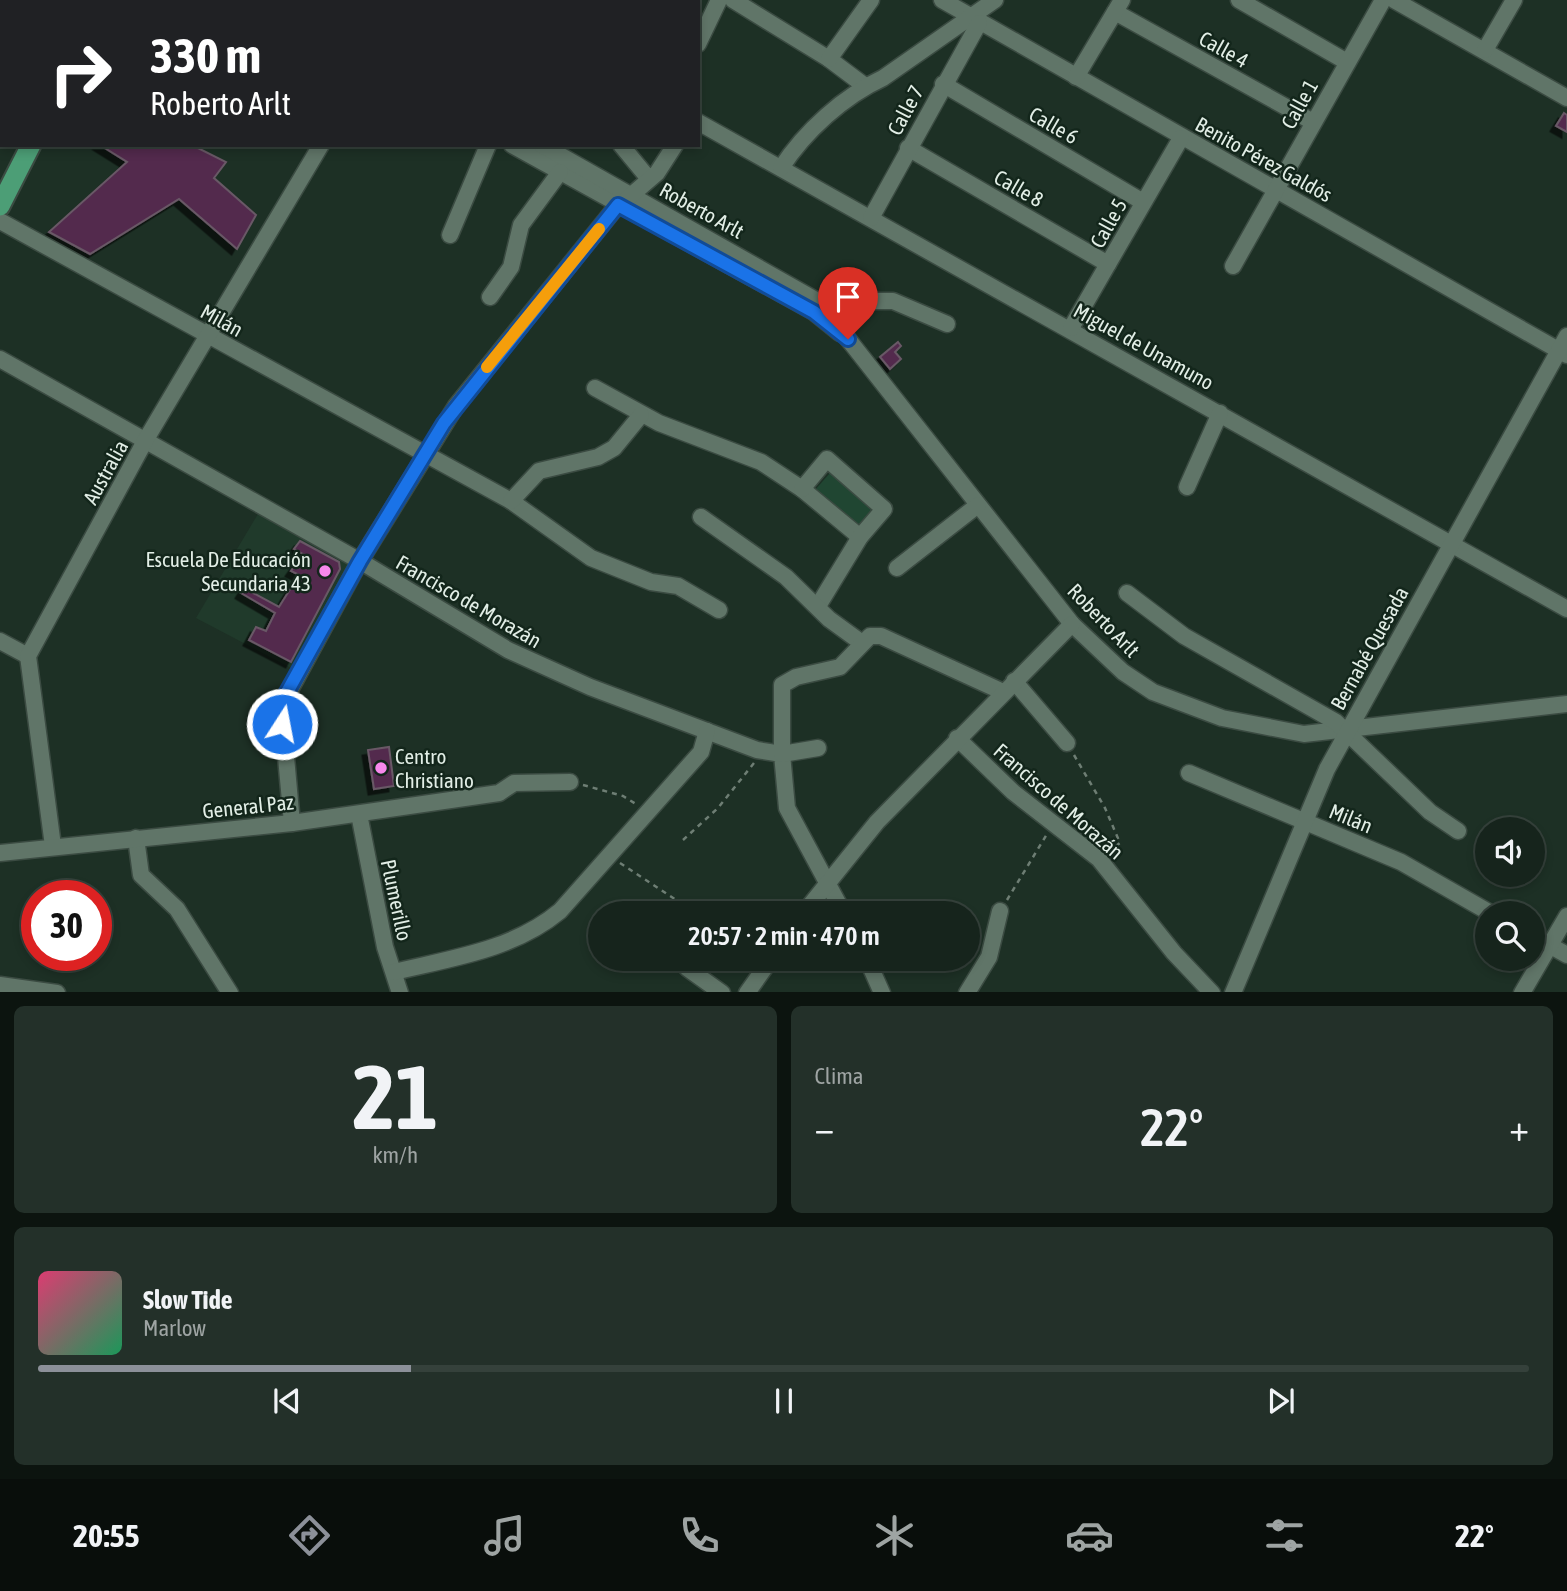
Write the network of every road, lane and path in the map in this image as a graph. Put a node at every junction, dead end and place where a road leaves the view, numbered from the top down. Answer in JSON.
{"nodes":[{"id":1,"x":719,"y":0,"type":"edge"},
{"id":2,"x":733,"y":0,"type":"edge"},
{"id":3,"x":871,"y":0,"type":"edge"},
{"id":4,"x":942,"y":0,"type":"edge"},
{"id":5,"x":995,"y":0,"type":"edge"},
{"id":6,"x":1239,"y":0,"type":"edge"},
{"id":7,"x":1383,"y":0,"type":"edge"},
{"id":8,"x":1394,"y":0,"type":"edge"},
{"id":9,"x":1514,"y":0,"type":"edge"},
{"id":10,"x":1119,"y":6,"type":"edge"},
{"id":11,"x":974,"y":20,"type":"junction"},
{"id":12,"x":700,"y":40,"type":"edge"},
{"id":13,"x":1485,"y":50,"type":"junction"},
{"id":14,"x":829,"y":59,"type":"junction"},
{"id":15,"x":1347,"y":62,"type":"junction"},
{"id":16,"x":1076,"y":77,"type":"junction"},
{"id":17,"x":943,"y":84,"type":"junction"},
{"id":18,"x":865,"y":86,"type":"junction"},
{"id":19,"x":1567,"y":98,"type":"edge"},
{"id":20,"x":1313,"y":122,"type":"junction"},
{"id":21,"x":700,"y":123,"type":"edge"},
{"id":22,"x":1181,"y":138,"type":"junction"},
{"id":23,"x":30,"y":147,"type":"edge"},
{"id":24,"x":320,"y":147,"type":"edge"},
{"id":25,"x":487,"y":147,"type":"edge"},
{"id":26,"x":516,"y":147,"type":"edge"},
{"id":27,"x":545,"y":147,"type":"edge"},
{"id":28,"x":623,"y":147,"type":"edge"},
{"id":29,"x":674,"y":147,"type":"edge"},
{"id":30,"x":908,"y":148,"type":"junction"},
{"id":31,"x":781,"y":168,"type":"junction"},
{"id":32,"x":560,"y":172,"type":"junction"},
{"id":33,"x":649,"y":179,"type":"junction"},
{"id":34,"x":1276,"y":190,"type":"junction"},
{"id":35,"x":625,"y":200,"type":"junction"},
{"id":36,"x":1143,"y":202,"type":"junction"},
{"id":37,"x":0,"y":206,"type":"edge"},
{"id":38,"x":871,"y":218,"type":"junction"},
{"id":39,"x":0,"y":221,"type":"edge"},
{"id":40,"x":450,"y":235,"type":"dead end"},
{"id":41,"x":1108,"y":264,"type":"junction"},
{"id":42,"x":1233,"y":266,"type":"dead end"},
{"id":43,"x":491,"y":297,"type":"dead end"},
{"id":44,"x":821,"y":301,"type":"junction"},
{"id":45,"x":947,"y":324,"type":"dead end"},
{"id":46,"x":1071,"y":328,"type":"junction"},
{"id":47,"x":208,"y":336,"type":"junction"},
{"id":48,"x":848,"y":339,"type":"junction"},
{"id":49,"x":1564,"y":347,"type":"edge"},
{"id":50,"x":0,"y":359,"type":"edge"},
{"id":51,"x":595,"y":388,"type":"dead end"},
{"id":52,"x":1220,"y":413,"type":"junction"},
{"id":53,"x":641,"y":415,"type":"junction"},
{"id":54,"x":145,"y":441,"type":"junction"},
{"id":55,"x":425,"y":454,"type":"junction"},
{"id":56,"x":1187,"y":487,"type":"dead end"},
{"id":57,"x":802,"y":489,"type":"junction"},
{"id":58,"x":511,"y":501,"type":"junction"},
{"id":59,"x":978,"y":505,"type":"junction"},
{"id":60,"x":701,"y":517,"type":"dead end"},
{"id":61,"x":860,"y":537,"type":"junction"},
{"id":62,"x":1451,"y":543,"type":"junction"},
{"id":63,"x":360,"y":561,"type":"junction"},
{"id":64,"x":897,"y":568,"type":"dead end"},
{"id":65,"x":1127,"y":593,"type":"dead end"},
{"id":66,"x":818,"y":606,"type":"junction"},
{"id":67,"x":1567,"y":609,"type":"edge"},
{"id":68,"x":719,"y":610,"type":"dead end"},
{"id":69,"x":1072,"y":624,"type":"junction"},
{"id":70,"x":0,"y":642,"type":"edge"},
{"id":71,"x":862,"y":643,"type":"junction"},
{"id":72,"x":28,"y":656,"type":"junction"},
{"id":73,"x":1009,"y":686,"type":"junction"},
{"id":74,"x":1567,"y":704,"type":"edge"},
{"id":75,"x":707,"y":731,"type":"junction"},
{"id":76,"x":1347,"y":731,"type":"junction"},
{"id":77,"x":957,"y":738,"type":"junction"},
{"id":78,"x":1068,"y":743,"type":"joint"},
{"id":79,"x":818,"y":748,"type":"dead end"},
{"id":80,"x":761,"y":751,"type":"junction"},
{"id":81,"x":782,"y":754,"type":"junction"},
{"id":82,"x":1189,"y":773,"type":"dead end"},
{"id":83,"x":570,"y":782,"type":"joint"},
{"id":84,"x":648,"y":811,"type":"junction"},
{"id":85,"x":359,"y":814,"type":"junction"},
{"id":86,"x":1303,"y":821,"type":"junction"},
{"id":87,"x":292,"y":822,"type":"junction"},
{"id":88,"x":1054,"y":822,"type":"junction"},
{"id":89,"x":1458,"y":831,"type":"dead end"},
{"id":90,"x":136,"y":838,"type":"junction"},
{"id":91,"x":683,"y":840,"type":"dead end"},
{"id":92,"x":53,"y":846,"type":"junction"},
{"id":93,"x":0,"y":853,"type":"edge"},
{"id":94,"x":608,"y":856,"type":"junction"},
{"id":95,"x":1099,"y":859,"type":"junction"},
{"id":96,"x":829,"y":884,"type":"junction"},
{"id":97,"x":678,"y":901,"type":"edge"},
{"id":98,"x":814,"y":901,"type":"edge"},
{"id":99,"x":838,"y":901,"type":"edge"},
{"id":100,"x":1475,"y":904,"type":"edge"},
{"id":101,"x":1000,"y":911,"type":"joint"},
{"id":102,"x":1567,"y":916,"type":"edge"},
{"id":103,"x":1545,"y":942,"type":"edge"},
{"id":104,"x":1552,"y":946,"type":"junction"},
{"id":105,"x":1567,"y":955,"type":"edge"},
{"id":106,"x":691,"y":971,"type":"edge"},
{"id":107,"x":762,"y":971,"type":"edge"},
{"id":108,"x":872,"y":971,"type":"edge"},
{"id":109,"x":394,"y":972,"type":"junction"},
{"id":110,"x":0,"y":985,"type":"edge"},
{"id":111,"x":57,"y":992,"type":"edge"},
{"id":112,"x":230,"y":992,"type":"edge"},
{"id":113,"x":400,"y":992,"type":"edge"},
{"id":114,"x":722,"y":992,"type":"edge"},
{"id":115,"x":747,"y":992,"type":"edge"},
{"id":116,"x":881,"y":992,"type":"edge"},
{"id":117,"x":967,"y":992,"type":"edge"},
{"id":118,"x":1212,"y":992,"type":"edge"},
{"id":119,"x":1233,"y":992,"type":"edge"},
{"id":120,"x":1522,"y":992,"type":"edge"}],
"edges":[{"from":1,"to":12,"type":"street"},
{"from":2,"to":14,"type":"street"},
{"from":3,"to":14,"type":"street"},
{"from":4,"to":11,"type":"street","name":"Benito Pérez Galdós"},
{"from":5,"to":11,"type":"street"},
{"from":6,"to":15,"type":"street"},
{"from":7,"to":15,"type":"street","name":"Calle 1"},
{"from":8,"to":13,"type":"street"},
{"from":9,"to":13,"type":"street"},
{"from":10,"to":16,"type":"street"},
{"from":10,"to":20,"type":"street","name":"Calle 4"},
{"from":11,"to":16,"type":"street","name":"Benito Pérez Galdós"},
{"from":11,"to":17,"type":"street","name":"Calle 7"},
{"from":11,"to":18,"type":"street"},
{"from":13,"to":19,"type":"street"},
{"from":14,"to":18,"type":"street"},
{"from":15,"to":20,"type":"street","name":"Calle 1"},
{"from":16,"to":22,"type":"street","name":"Benito Pérez Galdós"},
{"from":17,"to":30,"type":"street","name":"Calle 7"},
{"from":17,"to":36,"type":"street","name":"Calle 6"},
{"from":18,"to":31,"type":"street"},
{"from":20,"to":34,"type":"street","name":"Calle 1"},
{"from":21,"to":31,"type":"street","name":"Miguel de Unamuno"},
{"from":22,"to":34,"type":"street","name":"Benito Pérez Galdós"},
{"from":22,"to":36,"type":"street","name":"Calle 5"},
{"from":23,"to":37,"type":"main road"},
{"from":24,"to":47,"type":"street","name":"Australia"},
{"from":25,"to":40,"type":"street"},
{"from":26,"to":32,"type":"street"},
{"from":27,"to":35,"type":"street"},
{"from":28,"to":33,"type":"street"},
{"from":29,"to":33,"type":"street"},
{"from":30,"to":38,"type":"street","name":"Calle 7"},
{"from":30,"to":41,"type":"street","name":"Calle 8"},
{"from":31,"to":38,"type":"street","name":"Miguel de Unamuno"},
{"from":32,"to":35,"type":"street"},
{"from":32,"to":43,"type":"street"},
{"from":33,"to":35,"type":"street"},
{"from":34,"to":42,"type":"street","name":"Calle 1"},
{"from":34,"to":49,"type":"street","name":"Benito Pérez Galdós"},
{"from":35,"to":44,"type":"street","name":"Roberto Arlt"},
{"from":35,"to":48,"type":"street","name":"Roberto Arlt"},
{"from":35,"to":55,"type":"street"},
{"from":36,"to":41,"type":"street","name":"Calle 5"},
{"from":38,"to":46,"type":"street","name":"Miguel de Unamuno"},
{"from":39,"to":47,"type":"street","name":"Milán"},
{"from":41,"to":46,"type":"street","name":"Calle 5"},
{"from":44,"to":45,"type":"street"},
{"from":44,"to":48,"type":"street","name":"Roberto Arlt"},
{"from":46,"to":52,"type":"street","name":"Miguel de Unamuno"},
{"from":47,"to":54,"type":"street","name":"Australia"},
{"from":47,"to":55,"type":"street","name":"Milán"},
{"from":48,"to":59,"type":"street","name":"Roberto Arlt"},
{"from":49,"to":62,"type":"street","name":"Bernabé Quesada"},
{"from":50,"to":54,"type":"street","name":"Francisco de Morazán"},
{"from":51,"to":53,"type":"street"},
{"from":52,"to":56,"type":"street"},
{"from":52,"to":62,"type":"street","name":"Miguel de Unamuno"},
{"from":53,"to":57,"type":"street"},
{"from":53,"to":58,"type":"street"},
{"from":54,"to":63,"type":"street","name":"Francisco de Morazán"},
{"from":54,"to":72,"type":"street","name":"Australia"},
{"from":55,"to":58,"type":"street","name":"Milán"},
{"from":55,"to":63,"type":"street"},
{"from":57,"to":61,"type":"street"},
{"from":57,"to":61,"type":"street"},
{"from":58,"to":68,"type":"street","name":"Milán"},
{"from":59,"to":64,"type":"street"},
{"from":59,"to":69,"type":"street","name":"Roberto Arlt"},
{"from":60,"to":66,"type":"street"},
{"from":61,"to":66,"type":"street"},
{"from":62,"to":67,"type":"street","name":"Miguel de Unamuno"},
{"from":62,"to":76,"type":"street","name":"Bernabé Quesada"},
{"from":63,"to":75,"type":"street","name":"Francisco de Morazán"},
{"from":63,"to":87,"type":"street"},
{"from":65,"to":76,"type":"street"},
{"from":66,"to":71,"type":"street"},
{"from":69,"to":73,"type":"street"},
{"from":69,"to":76,"type":"street","name":"Roberto Arlt"},
{"from":70,"to":72,"type":"street"},
{"from":71,"to":73,"type":"street"},
{"from":71,"to":81,"type":"street"},
{"from":72,"to":92,"type":"street"},
{"from":73,"to":77,"type":"street"},
{"from":73,"to":78,"type":"street"},
{"from":74,"to":76,"type":"street","name":"Roberto Arlt"},
{"from":75,"to":80,"type":"street","name":"Francisco de Morazán"},
{"from":75,"to":84,"type":"street"},
{"from":76,"to":86,"type":"street","name":"Bernabé Quesada"},
{"from":76,"to":89,"type":"street"},
{"from":77,"to":88,"type":"street","name":"Francisco de Morazán"},
{"from":77,"to":96,"type":"street"},
{"from":78,"to":95,"type":"path"},
{"from":79,"to":81,"type":"street","name":"Francisco de Morazán"},
{"from":80,"to":81,"type":"street","name":"Francisco de Morazán"},
{"from":80,"to":91,"type":"path"},
{"from":81,"to":96,"type":"street"},
{"from":82,"to":86,"type":"street","name":"Milán"},
{"from":83,"to":84,"type":"path"},
{"from":83,"to":85,"type":"street","name":"General Paz"},
{"from":84,"to":94,"type":"street"},
{"from":85,"to":87,"type":"street","name":"General Paz"},
{"from":85,"to":109,"type":"street","name":"Plumerillo"},
{"from":86,"to":100,"type":"street","name":"Milán"},
{"from":86,"to":119,"type":"street","name":"Bernabé Quesada"},
{"from":87,"to":90,"type":"street","name":"General Paz"},
{"from":88,"to":95,"type":"street","name":"Francisco de Morazán"},
{"from":88,"to":101,"type":"path"},
{"from":90,"to":92,"type":"street","name":"General Paz"},
{"from":90,"to":112,"type":"street"},
{"from":92,"to":93,"type":"street","name":"General Paz"},
{"from":94,"to":97,"type":"path"},
{"from":94,"to":109,"type":"street"},
{"from":95,"to":118,"type":"street","name":"Francisco de Morazán"},
{"from":96,"to":98,"type":"street"},
{"from":96,"to":99,"type":"street"},
{"from":101,"to":117,"type":"street"},
{"from":102,"to":104,"type":"street"},
{"from":103,"to":104,"type":"street"},
{"from":104,"to":105,"type":"street"},
{"from":104,"to":120,"type":"street"},
{"from":106,"to":114,"type":"street"},
{"from":107,"to":115,"type":"street"},
{"from":108,"to":116,"type":"street"},
{"from":109,"to":113,"type":"street","name":"Plumerillo"},
{"from":110,"to":111,"type":"street"}]}
